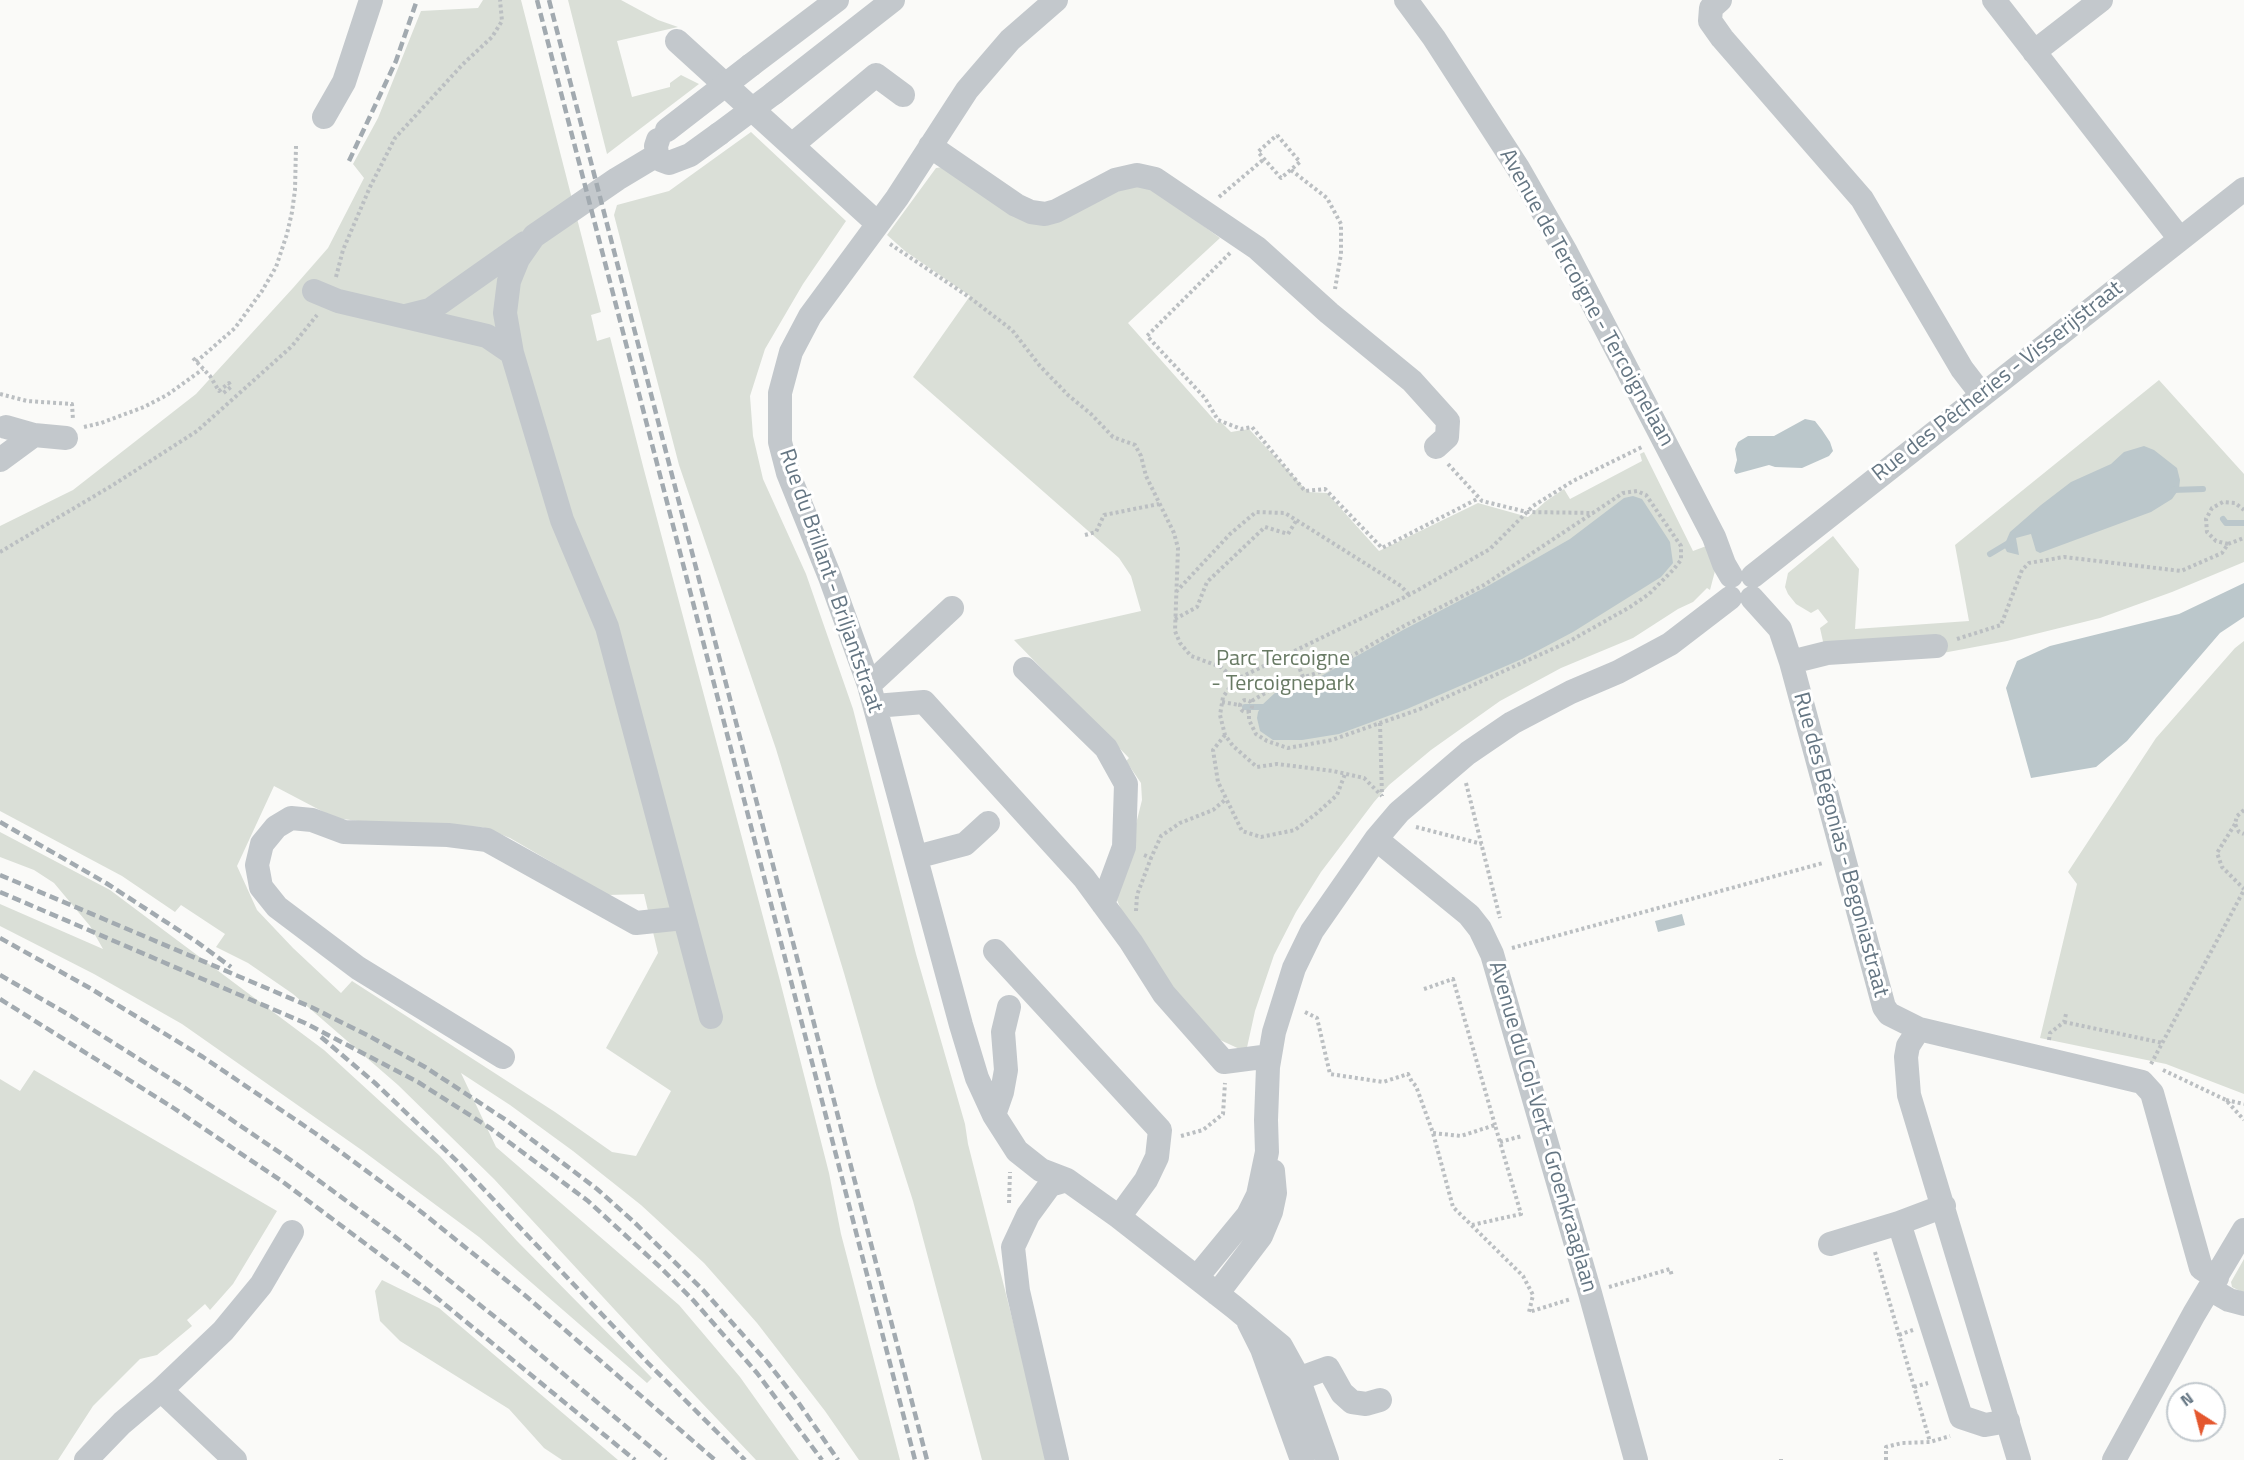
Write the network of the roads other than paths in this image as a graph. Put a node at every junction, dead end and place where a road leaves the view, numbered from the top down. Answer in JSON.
{"nodes":[{"id":1,"x":371,"y":0,"type":"edge"},
{"id":2,"x":837,"y":0,"type":"edge"},
{"id":3,"x":892,"y":0,"type":"edge"},
{"id":4,"x":1056,"y":0,"type":"edge"},
{"id":5,"x":1406,"y":0,"type":"edge"},
{"id":6,"x":1994,"y":0,"type":"edge"},
{"id":7,"x":2101,"y":0,"type":"edge"},
{"id":8,"x":1715,"y":10,"type":"edge"},
{"id":9,"x":677,"y":41,"type":"dead end"},
{"id":10,"x":2034,"y":52,"type":"junction"},
{"id":11,"x":903,"y":95,"type":"dead end"},
{"id":12,"x":324,"y":117,"type":"dead end"},
{"id":13,"x":792,"y":145,"type":"junction"},
{"id":14,"x":930,"y":146,"type":"junction"},
{"id":15,"x":657,"y":155,"type":"junction"},
{"id":16,"x":2244,"y":189,"type":"edge"},
{"id":17,"x":877,"y":223,"type":"junction"},
{"id":18,"x":534,"y":236,"type":"junction"},
{"id":19,"x":2180,"y":239,"type":"junction"},
{"id":20,"x":322,"y":294,"type":"road end"},
{"id":21,"x":406,"y":316,"type":"junction"},
{"id":22,"x":512,"y":353,"type":"junction"},
{"id":23,"x":1982,"y":395,"type":"junction"},
{"id":24,"x":14,"y":434,"type":"edge"},
{"id":25,"x":66,"y":438,"type":"dead end"},
{"id":26,"x":1441,"y":454,"type":"road end"},
{"id":27,"x":0,"y":460,"type":"edge"},
{"id":28,"x":1741,"y":587,"type":"junction"},
{"id":29,"x":952,"y":608,"type":"dead end"},
{"id":30,"x":1936,"y":646,"type":"road end"},
{"id":31,"x":1791,"y":662,"type":"junction"},
{"id":32,"x":1025,"y":669,"type":"dead end"},
{"id":33,"x":872,"y":695,"type":"junction"},
{"id":34,"x":988,"y":823,"type":"dead end"},
{"id":35,"x":1376,"y":839,"type":"junction"},
{"id":36,"x":916,"y":857,"type":"junction"},
{"id":37,"x":1103,"y":904,"type":"junction"},
{"id":38,"x":684,"y":918,"type":"junction"},
{"id":39,"x":995,"y":951,"type":"dead end"},
{"id":40,"x":1009,"y":1007,"type":"dead end"},
{"id":41,"x":711,"y":1017,"type":"dead end"},
{"id":42,"x":1919,"y":1029,"type":"junction"},
{"id":43,"x":1270,"y":1056,"type":"junction"},
{"id":44,"x":503,"y":1057,"type":"dead end"},
{"id":45,"x":1003,"y":1128,"type":"junction"},
{"id":46,"x":1267,"y":1152,"type":"junction"},
{"id":47,"x":1067,"y":1180,"type":"junction"},
{"id":48,"x":1944,"y":1206,"type":"junction"},
{"id":49,"x":1119,"y":1217,"type":"junction"},
{"id":50,"x":1899,"y":1223,"type":"junction"},
{"id":51,"x":2244,"y":1230,"type":"edge"},
{"id":52,"x":292,"y":1232,"type":"dead end"},
{"id":53,"x":1830,"y":1244,"type":"dead end"},
{"id":54,"x":1197,"y":1277,"type":"junction"},
{"id":55,"x":2213,"y":1283,"type":"junction"},
{"id":56,"x":1217,"y":1294,"type":"junction"},
{"id":57,"x":2244,"y":1304,"type":"edge"},
{"id":58,"x":1287,"y":1383,"type":"junction"},
{"id":59,"x":161,"y":1389,"type":"junction"},
{"id":60,"x":1380,"y":1400,"type":"dead end"},
{"id":61,"x":2008,"y":1421,"type":"junction"},
{"id":62,"x":86,"y":1460,"type":"edge"},
{"id":63,"x":235,"y":1460,"type":"edge"},
{"id":64,"x":1057,"y":1460,"type":"edge"},
{"id":65,"x":1302,"y":1460,"type":"edge"},
{"id":66,"x":1327,"y":1460,"type":"edge"},
{"id":67,"x":1636,"y":1460,"type":"edge"},
{"id":68,"x":2019,"y":1460,"type":"edge"},
{"id":69,"x":2114,"y":1460,"type":"edge"}],
"edges":[{"from":1,"to":12,"type":"street"},
{"from":2,"to":15,"type":"street","bridge":true},
{"from":3,"to":15,"type":"street","bridge":true},
{"from":4,"to":14,"type":"street","name":"Rue du Brillant - Briljantstraat"},
{"from":5,"to":28,"type":"street","name":"Avenue de Tercoigne - Tercoignelaan"},
{"from":6,"to":10,"type":"street"},
{"from":7,"to":10,"type":"street"},
{"from":8,"to":23,"type":"street"},
{"from":9,"to":13,"type":"street"},
{"from":10,"to":19,"type":"street"},
{"from":11,"to":13,"type":"street"},
{"from":13,"to":17,"type":"street"},
{"from":14,"to":17,"type":"street","name":"Rue du Brillant - Briljantstraat"},
{"from":14,"to":26,"type":"street"},
{"from":15,"to":18,"type":"street"},
{"from":16,"to":19,"type":"street","name":"Rue des Pêcheries - Visserijstraat"},
{"from":17,"to":33,"type":"street","name":"Rue du Brillant - Briljantstraat"},
{"from":18,"to":21,"type":"street"},
{"from":18,"to":22,"type":"street"},
{"from":19,"to":23,"type":"street","name":"Rue des Pêcheries - Visserijstraat"},
{"from":20,"to":21,"type":"street"},
{"from":21,"to":22,"type":"street"},
{"from":22,"to":38,"type":"street"},
{"from":23,"to":28,"type":"street","name":"Rue des Pêcheries - Visserijstraat"},
{"from":24,"to":25,"type":"street"},
{"from":24,"to":27,"type":"street"},
{"from":28,"to":31,"type":"street","name":"Rue des Bégonias - Begoniastraat"},
{"from":28,"to":35,"type":"street","name":"Rue des Pêcheries - Visserijstraat"},
{"from":29,"to":33,"type":"street"},
{"from":30,"to":31,"type":"street"},
{"from":31,"to":42,"type":"street","name":"Rue des Bégonias - Begoniastraat"},
{"from":32,"to":37,"type":"street"},
{"from":33,"to":36,"type":"street","name":"Rue du Brillant - Briljantstraat"},
{"from":33,"to":37,"type":"street"},
{"from":34,"to":36,"type":"street"},
{"from":35,"to":43,"type":"street","name":"Rue des Pêcheries - Visserijstraat"},
{"from":35,"to":67,"type":"street","name":"Avenue du Col-Vert - Groenkraaglaan"},
{"from":36,"to":45,"type":"street","name":"Rue du Brillant - Briljantstraat"},
{"from":37,"to":43,"type":"street"},
{"from":38,"to":41,"type":"street"},
{"from":38,"to":44,"type":"street"},
{"from":39,"to":49,"type":"street"},
{"from":40,"to":45,"type":"street"},
{"from":42,"to":48,"type":"street"},
{"from":42,"to":55,"type":"street","name":"Rue des Bégonias - Begoniastraat"},
{"from":43,"to":46,"type":"street","name":"Rue des Pêcheries - Visserijstraat"},
{"from":45,"to":47,"type":"street"},
{"from":46,"to":54,"type":"street"},
{"from":46,"to":56,"type":"street"},
{"from":47,"to":49,"type":"street"},
{"from":47,"to":64,"type":"street"},
{"from":48,"to":50,"type":"street"},
{"from":48,"to":61,"type":"street"},
{"from":49,"to":54,"type":"street"},
{"from":50,"to":53,"type":"street"},
{"from":50,"to":61,"type":"street"},
{"from":51,"to":55,"type":"street"},
{"from":52,"to":59,"type":"street"},
{"from":54,"to":56,"type":"street"},
{"from":55,"to":57,"type":"street"},
{"from":55,"to":69,"type":"street"},
{"from":56,"to":58,"type":"street"},
{"from":58,"to":60,"type":"street"},
{"from":58,"to":65,"type":"street"},
{"from":58,"to":66,"type":"street"},
{"from":59,"to":62,"type":"street"},
{"from":59,"to":63,"type":"street"},
{"from":61,"to":68,"type":"street"}]}
